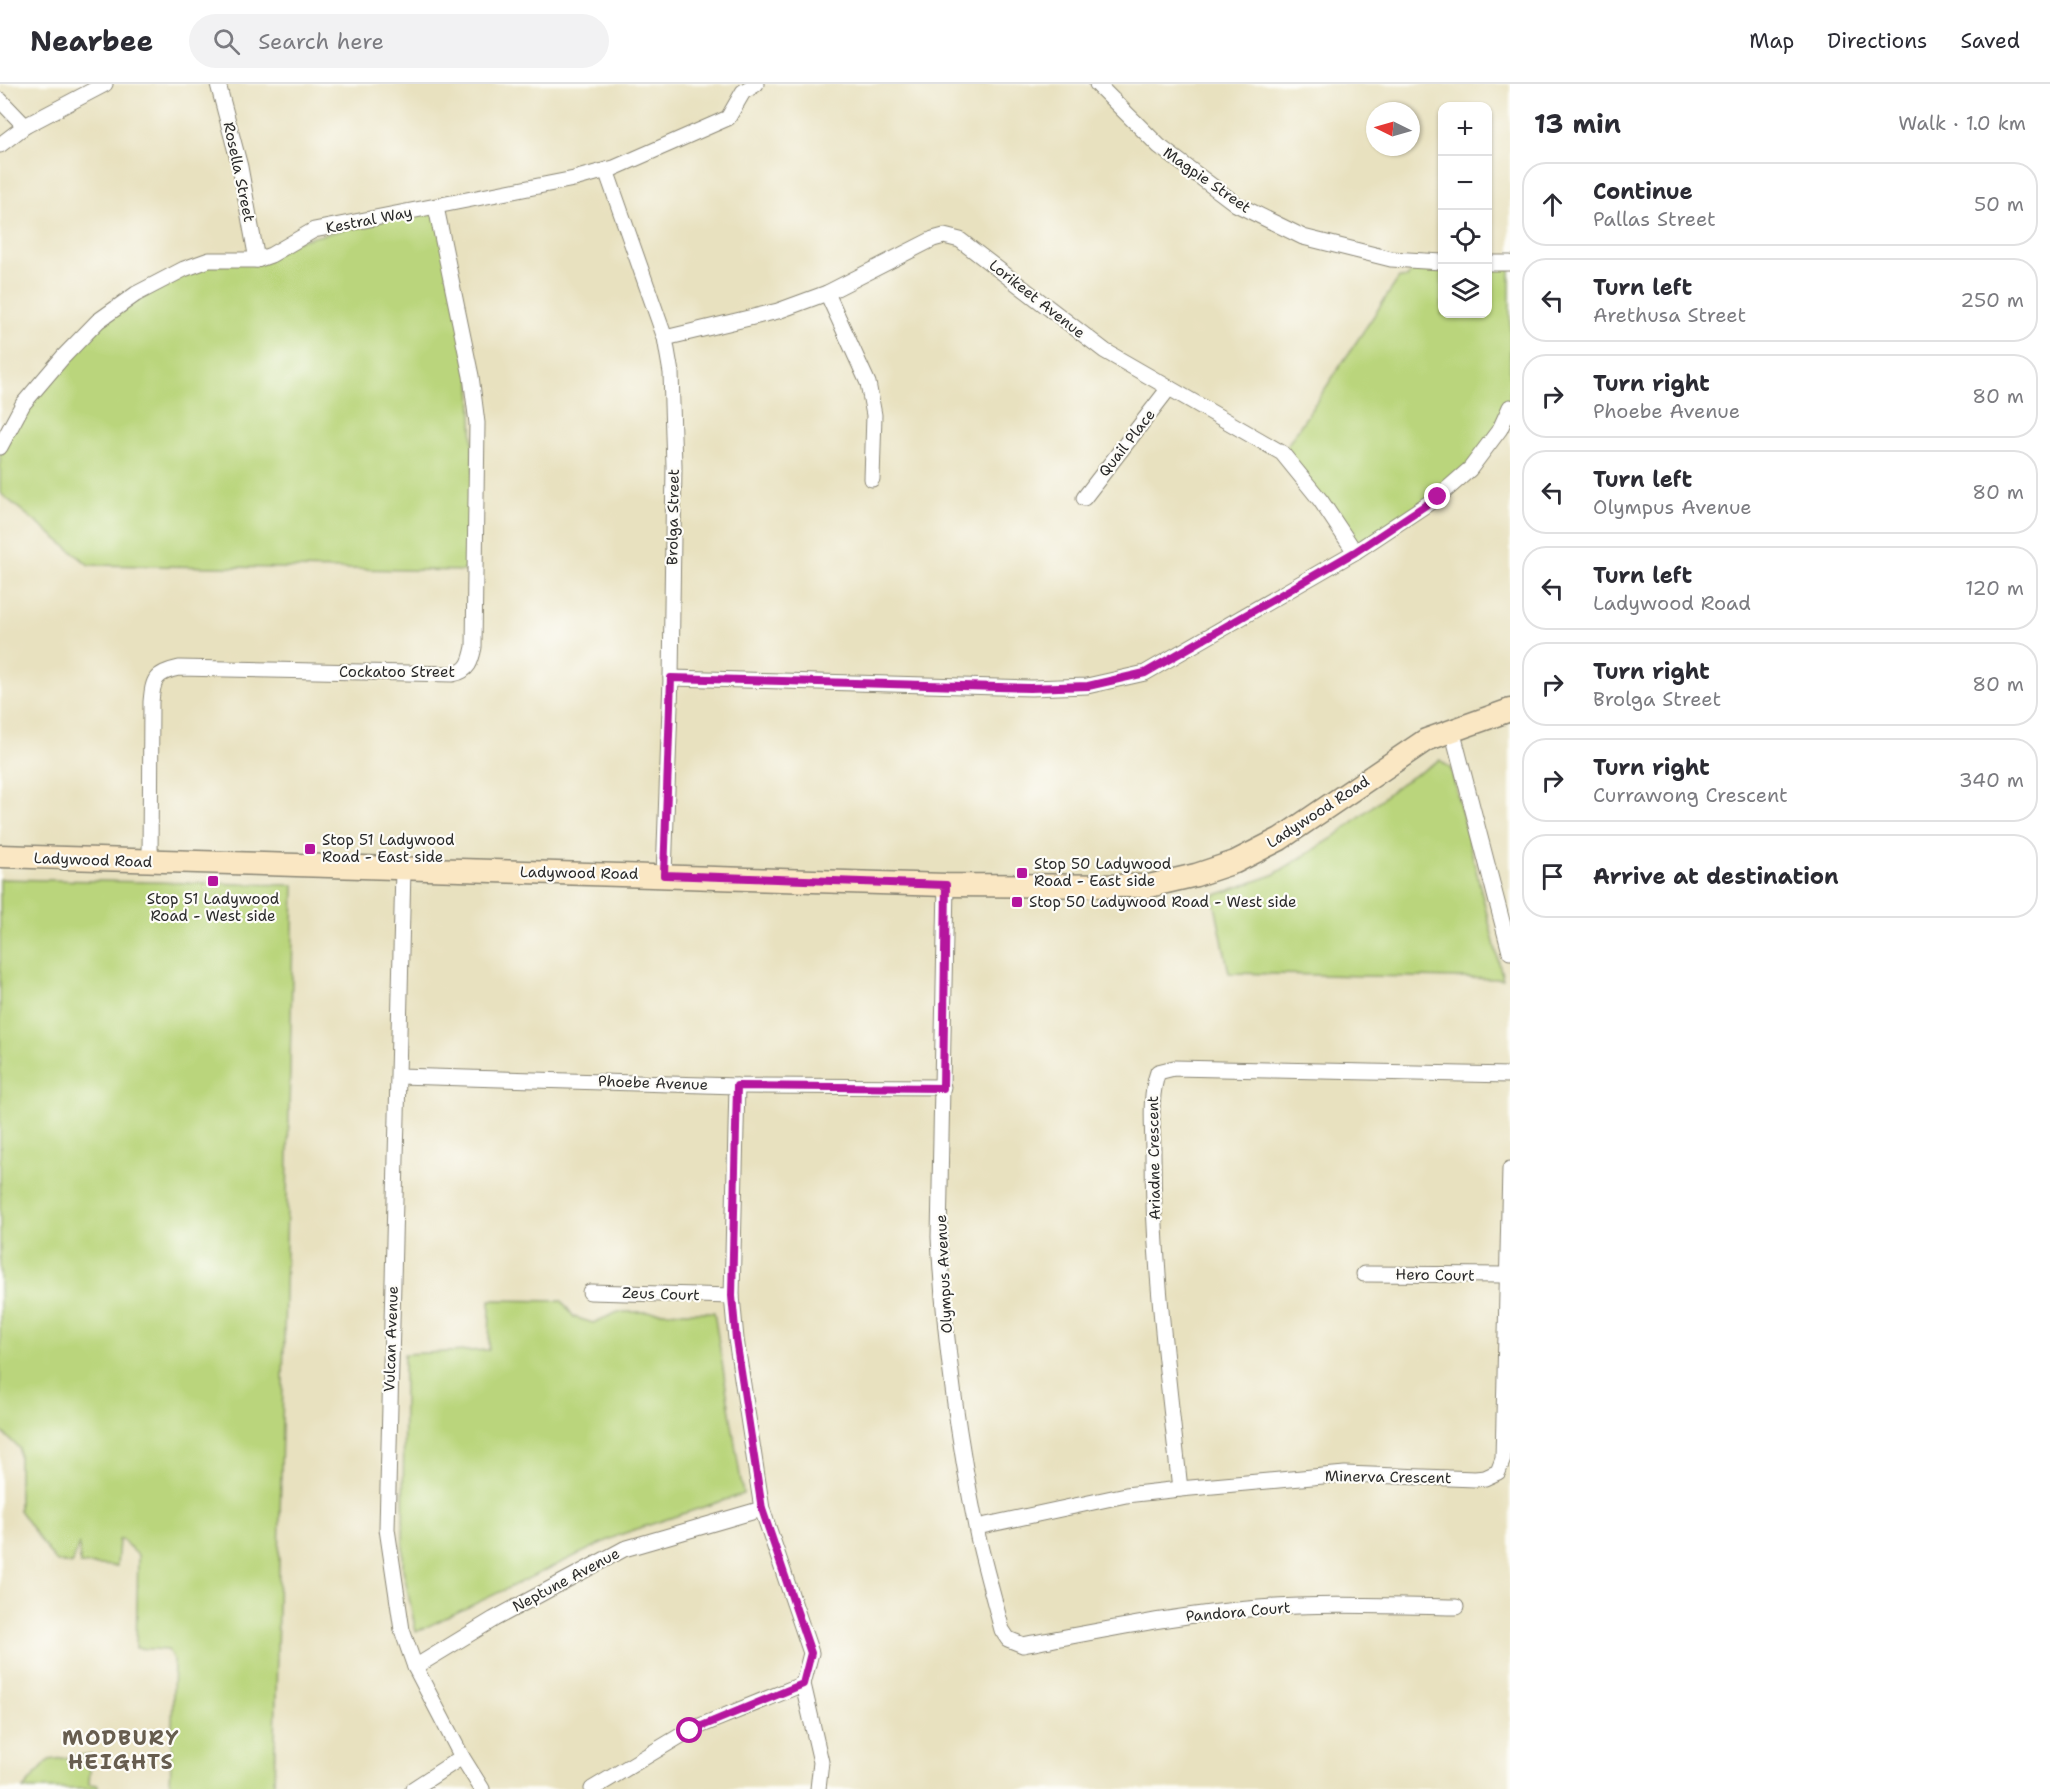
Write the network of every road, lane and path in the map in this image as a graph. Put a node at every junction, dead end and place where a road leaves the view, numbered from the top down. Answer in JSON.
{"nodes":[{"id":1,"x":105,"y":84,"type":"edge"},
{"id":2,"x":218,"y":84,"type":"edge"},
{"id":3,"x":756,"y":84,"type":"edge"},
{"id":4,"x":1097,"y":84,"type":"edge"},
{"id":5,"x":0,"y":100,"type":"edge"},
{"id":6,"x":24,"y":126,"type":"junction"},
{"id":7,"x":0,"y":145,"type":"edge"},
{"id":8,"x":606,"y":170,"type":"junction"},
{"id":9,"x":436,"y":207,"type":"junction"},
{"id":10,"x":257,"y":260,"type":"junction"},
{"id":11,"x":1438,"y":262,"type":"edge"},
{"id":12,"x":1492,"y":263,"type":"edge"},
{"id":13,"x":1510,"y":263,"type":"edge"},
{"id":14,"x":827,"y":293,"type":"junction"},
{"id":15,"x":665,"y":338,"type":"junction"},
{"id":16,"x":1169,"y":388,"type":"junction"},
{"id":17,"x":1510,"y":407,"type":"edge"},
{"id":18,"x":0,"y":447,"type":"edge"},
{"id":19,"x":872,"y":479,"type":"dead end"},
{"id":20,"x":1084,"y":498,"type":"dead end"},
{"id":21,"x":1355,"y":552,"type":"junction"},
{"id":22,"x":671,"y":678,"type":"junction"},
{"id":23,"x":1510,"y":710,"type":"edge"},
{"id":24,"x":1452,"y":730,"type":"junction"},
{"id":25,"x":0,"y":856,"type":"edge"},
{"id":26,"x":150,"y":862,"type":"junction"},
{"id":27,"x":403,"y":869,"type":"junction"},
{"id":28,"x":664,"y":875,"type":"junction"},
{"id":29,"x":946,"y":885,"type":"junction"},
{"id":30,"x":1510,"y":952,"type":"edge"},
{"id":31,"x":1510,"y":1075,"type":"edge"},
{"id":32,"x":399,"y":1076,"type":"junction"},
{"id":33,"x":737,"y":1086,"type":"junction"},
{"id":34,"x":943,"y":1088,"type":"junction"},
{"id":35,"x":1510,"y":1169,"type":"edge"},
{"id":36,"x":1364,"y":1274,"type":"dead end"},
{"id":37,"x":1507,"y":1275,"type":"junction"},
{"id":38,"x":590,"y":1292,"type":"dead end"},
{"id":39,"x":732,"y":1296,"type":"junction"},
{"id":40,"x":1180,"y":1489,"type":"junction"},
{"id":41,"x":762,"y":1509,"type":"junction"},
{"id":42,"x":976,"y":1527,"type":"junction"},
{"id":43,"x":1456,"y":1607,"type":"dead end"},
{"id":44,"x":1023,"y":1645,"type":"joint"},
{"id":45,"x":415,"y":1667,"type":"junction"},
{"id":46,"x":803,"y":1684,"type":"junction"},
{"id":47,"x":462,"y":1757,"type":"junction"},
{"id":48,"x":413,"y":1789,"type":"edge"},
{"id":49,"x":482,"y":1789,"type":"edge"},
{"id":50,"x":592,"y":1789,"type":"edge"},
{"id":51,"x":818,"y":1789,"type":"edge"}],
"edges":[{"from":1,"to":6,"type":"street"},
{"from":2,"to":10,"type":"street","name":"Rosella Street"},
{"from":3,"to":8,"type":"street","name":"Kestral Way"},
{"from":4,"to":11,"type":"street","name":"Magpie Street"},
{"from":5,"to":6,"type":"street"},
{"from":6,"to":7,"type":"street"},
{"from":8,"to":9,"type":"street","name":"Kestral Way"},
{"from":8,"to":15,"type":"street","name":"Brolga Street"},
{"from":9,"to":10,"type":"street","name":"Kestral Way"},
{"from":9,"to":26,"type":"street","name":"Cockatoo Street"},
{"from":10,"to":18,"type":"street","name":"Kestral Way"},
{"from":12,"to":13,"type":"street"},
{"from":14,"to":15,"type":"street","name":"Lorikeet Avenue"},
{"from":14,"to":16,"type":"street","name":"Lorikeet Avenue"},
{"from":14,"to":19,"type":"street"},
{"from":15,"to":22,"type":"street","name":"Brolga Street"},
{"from":16,"to":20,"type":"street","name":"Quail Place"},
{"from":16,"to":21,"type":"street","name":"Lorikeet Avenue"},
{"from":17,"to":21,"type":"street"},
{"from":21,"to":22,"type":"street"},
{"from":22,"to":28,"type":"street","name":"Brolga Street"},
{"from":23,"to":24,"type":"street","name":"Ladywood Road"},
{"from":24,"to":29,"type":"street","name":"Ladywood Road"},
{"from":24,"to":30,"type":"street"},
{"from":25,"to":26,"type":"street","name":"Ladywood Road"},
{"from":26,"to":27,"type":"street","name":"Ladywood Road"},
{"from":27,"to":28,"type":"street","name":"Ladywood Road"},
{"from":27,"to":32,"type":"street","name":"Vulcan Avenue"},
{"from":28,"to":29,"type":"street","name":"Ladywood Road"},
{"from":29,"to":34,"type":"street","name":"Olympus Avenue"},
{"from":31,"to":40,"type":"street","name":"Ariadne Crescent"},
{"from":32,"to":33,"type":"street","name":"Phoebe Avenue"},
{"from":32,"to":45,"type":"street","name":"Vulcan Avenue"},
{"from":33,"to":34,"type":"street","name":"Phoebe Avenue"},
{"from":33,"to":39,"type":"street"},
{"from":34,"to":42,"type":"street","name":"Olympus Avenue"},
{"from":35,"to":37,"type":"street","name":"Minerva Crescent"},
{"from":36,"to":37,"type":"street","name":"Hero Court"},
{"from":37,"to":40,"type":"street","name":"Minerva Crescent"},
{"from":38,"to":39,"type":"street","name":"Zeus Court"},
{"from":39,"to":41,"type":"street"},
{"from":40,"to":42,"type":"street","name":"Minerva Crescent"},
{"from":41,"to":45,"type":"street","name":"Neptune Avenue"},
{"from":41,"to":46,"type":"street"},
{"from":42,"to":44,"type":"street","name":"Olympus Avenue"},
{"from":43,"to":44,"type":"street","name":"Pandora Court"},
{"from":45,"to":47,"type":"street","name":"Vulcan Avenue"},
{"from":46,"to":50,"type":"street"},
{"from":46,"to":51,"type":"street"},
{"from":47,"to":48,"type":"street"},
{"from":47,"to":49,"type":"street","name":"Vulcan Avenue"}]}
